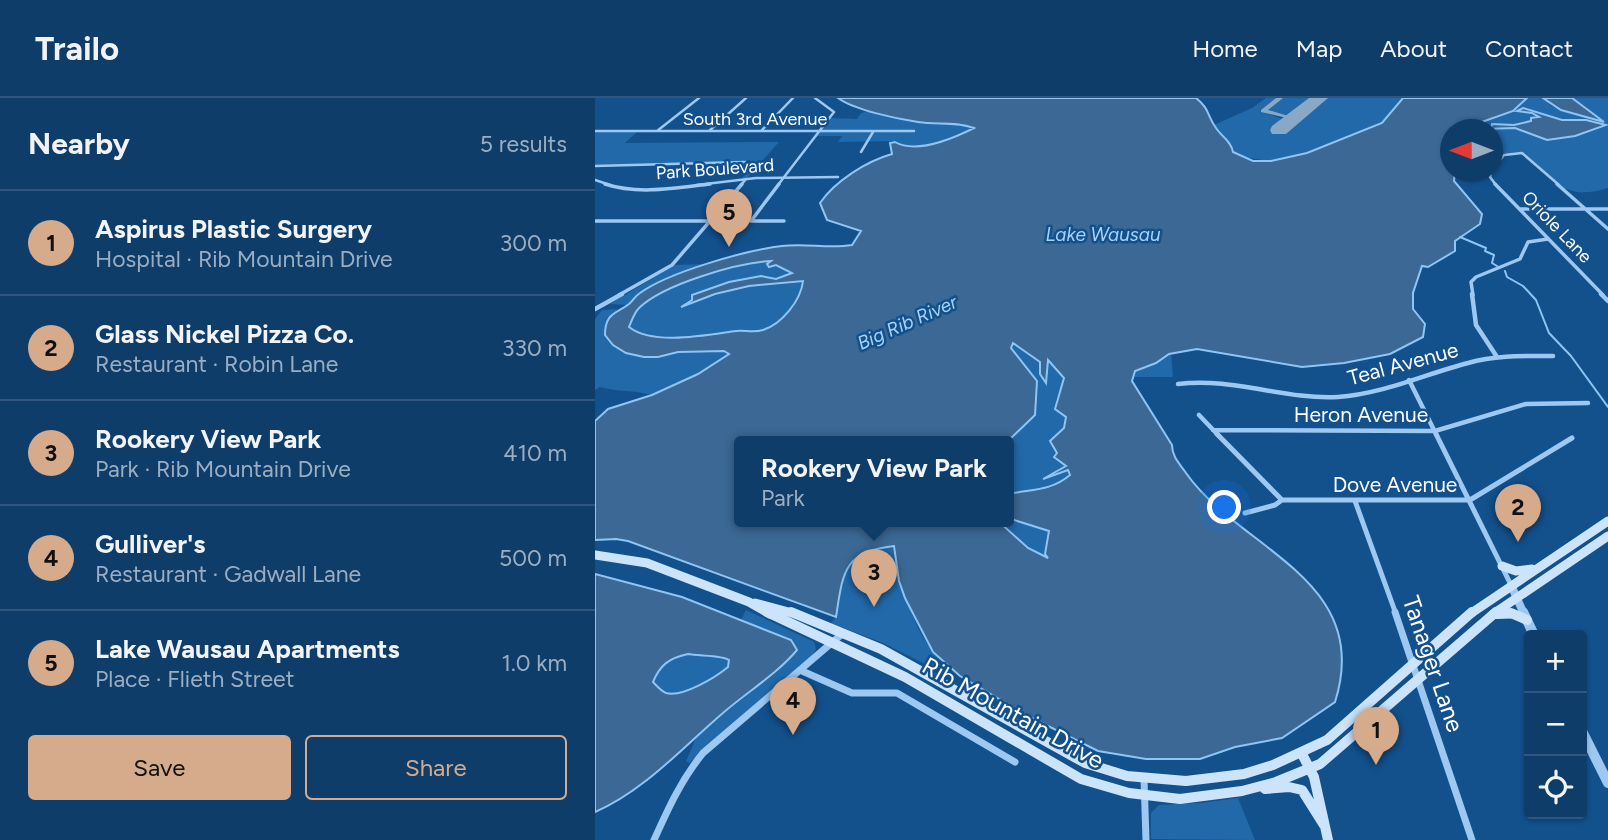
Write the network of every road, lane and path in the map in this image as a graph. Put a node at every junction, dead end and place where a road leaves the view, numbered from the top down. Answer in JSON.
{"nodes":[{"id":1,"x":699,"y":98,"type":"edge"},
{"id":2,"x":746,"y":98,"type":"edge"},
{"id":3,"x":793,"y":98,"type":"edge"},
{"id":4,"x":815,"y":98,"type":"edge"},
{"id":5,"x":595,"y":131,"type":"edge"},
{"id":6,"x":657,"y":131,"type":"junction"},
{"id":7,"x":709,"y":131,"type":"junction"},
{"id":8,"x":760,"y":131,"type":"junction"},
{"id":9,"x":819,"y":131,"type":"junction"},
{"id":10,"x":914,"y":131,"type":"dead end"},
{"id":11,"x":873,"y":132,"type":"junction"},
{"id":12,"x":861,"y":152,"type":"dead end"},
{"id":13,"x":1503,"y":156,"type":"edge"},
{"id":14,"x":745,"y":162,"type":"dead end"},
{"id":15,"x":595,"y":166,"type":"edge"},
{"id":16,"x":784,"y":177,"type":"junction"},
{"id":17,"x":838,"y":177,"type":"dead end"},
{"id":18,"x":745,"y":179,"type":"junction"},
{"id":19,"x":595,"y":180,"type":"edge"},
{"id":20,"x":1493,"y":182,"type":"edge"},
{"id":21,"x":1520,"y":209,"type":"junction"},
{"id":22,"x":1586,"y":209,"type":"junction"},
{"id":23,"x":1608,"y":209,"type":"edge"},
{"id":24,"x":595,"y":221,"type":"edge"},
{"id":25,"x":709,"y":221,"type":"junction"},
{"id":26,"x":784,"y":221,"type":"dead end"},
{"id":27,"x":1608,"y":229,"type":"edge"},
{"id":28,"x":1548,"y":239,"type":"junction"},
{"id":29,"x":1608,"y":301,"type":"edge"},
{"id":30,"x":595,"y":309,"type":"edge"},
{"id":31,"x":1553,"y":356,"type":"dead end"},
{"id":32,"x":1497,"y":357,"type":"junction"},
{"id":33,"x":1409,"y":380,"type":"junction"},
{"id":34,"x":1178,"y":384,"type":"dead end"},
{"id":35,"x":1588,"y":403,"type":"dead end"},
{"id":36,"x":1199,"y":415,"type":"dead end"},
{"id":37,"x":1213,"y":430,"type":"junction"},
{"id":38,"x":1435,"y":431,"type":"junction"},
{"id":39,"x":1572,"y":438,"type":"dead end"},
{"id":40,"x":1282,"y":500,"type":"junction"},
{"id":41,"x":1470,"y":500,"type":"junction"},
{"id":42,"x":1356,"y":501,"type":"junction"},
{"id":43,"x":1245,"y":513,"type":"dead end"},
{"id":44,"x":1608,"y":521,"type":"edge"},
{"id":45,"x":1608,"y":536,"type":"edge"},
{"id":46,"x":595,"y":555,"type":"edge"},
{"id":47,"x":1502,"y":566,"type":"junction"},
{"id":48,"x":1538,"y":568,"type":"junction"},
{"id":49,"x":1511,"y":585,"type":"junction"},
{"id":50,"x":1517,"y":599,"type":"junction"},
{"id":51,"x":749,"y":601,"type":"junction"},
{"id":52,"x":1490,"y":616,"type":"junction"},
{"id":53,"x":1527,"y":620,"type":"junction"},
{"id":54,"x":1532,"y":630,"type":"edge"},
{"id":55,"x":843,"y":633,"type":"junction"},
{"id":56,"x":832,"y":643,"type":"junction"},
{"id":57,"x":1415,"y":665,"type":"junction"},
{"id":58,"x":802,"y":671,"type":"junction"},
{"id":59,"x":1419,"y":677,"type":"junction"},
{"id":60,"x":1587,"y":740,"type":"edge"},
{"id":61,"x":1302,"y":754,"type":"junction"},
{"id":62,"x":1014,"y":762,"type":"dead end"},
{"id":63,"x":1310,"y":768,"type":"junction"},
{"id":64,"x":1605,"y":772,"type":"edge"},
{"id":65,"x":1144,"y":779,"type":"junction"},
{"id":66,"x":1608,"y":783,"type":"edge"},
{"id":67,"x":1242,"y":791,"type":"junction"},
{"id":68,"x":1144,"y":796,"type":"junction"},
{"id":69,"x":1324,"y":825,"type":"junction"},
{"id":70,"x":654,"y":840,"type":"edge"},
{"id":71,"x":1146,"y":840,"type":"edge"},
{"id":72,"x":1328,"y":840,"type":"edge"},
{"id":73,"x":1472,"y":840,"type":"edge"}],
"edges":[{"from":1,"to":6,"type":"street"},
{"from":2,"to":7,"type":"street"},
{"from":3,"to":8,"type":"street"},
{"from":4,"to":9,"type":"street"},
{"from":5,"to":6,"type":"street","name":"South 3rd Avenue"},
{"from":6,"to":7,"type":"street","name":"South 3rd Avenue"},
{"from":7,"to":8,"type":"street","name":"South 3rd Avenue"},
{"from":8,"to":9,"type":"street","name":"South 3rd Avenue"},
{"from":9,"to":11,"type":"street","name":"South 3rd Avenue"},
{"from":9,"to":16,"type":"street"},
{"from":10,"to":11,"type":"street","name":"South 3rd Avenue"},
{"from":11,"to":12,"type":"street"},
{"from":13,"to":22,"type":"street","name":"Oriole Lane"},
{"from":14,"to":15,"type":"street"},
{"from":16,"to":17,"type":"street","name":"Park Boulevard"},
{"from":16,"to":18,"type":"street","name":"Park Boulevard"},
{"from":16,"to":26,"type":"street"},
{"from":18,"to":19,"type":"street","name":"Park Boulevard"},
{"from":18,"to":25,"type":"street"},
{"from":20,"to":21,"type":"street","name":"Oriole Lane"},
{"from":21,"to":22,"type":"street"},
{"from":21,"to":28,"type":"street","name":"Oriole Lane"},
{"from":22,"to":23,"type":"street"},
{"from":22,"to":27,"type":"street"},
{"from":24,"to":25,"type":"street"},
{"from":25,"to":30,"type":"street"},
{"from":28,"to":29,"type":"street","name":"Oriole Lane"},
{"from":28,"to":32,"type":"street"},
{"from":31,"to":32,"type":"street","name":"Teal Avenue"},
{"from":32,"to":33,"type":"street","name":"Teal Avenue"},
{"from":33,"to":34,"type":"street","name":"Teal Avenue"},
{"from":33,"to":38,"type":"street"},
{"from":35,"to":38,"type":"street","name":"Heron Avenue"},
{"from":36,"to":37,"type":"street"},
{"from":37,"to":38,"type":"street","name":"Heron Avenue"},
{"from":37,"to":40,"type":"street"},
{"from":38,"to":41,"type":"street"},
{"from":39,"to":41,"type":"street","name":"Dove Avenue"},
{"from":40,"to":42,"type":"street","name":"Dove Avenue"},
{"from":40,"to":43,"type":"street","name":"Dove Avenue"},
{"from":41,"to":42,"type":"street","name":"Dove Avenue"},
{"from":41,"to":47,"type":"street"},
{"from":42,"to":57,"type":"street","name":"Tanager Lane"},
{"from":44,"to":48,"type":"main road","name":"Rib Mountain Drive"},
{"from":45,"to":50,"type":"main road","name":"Rib Mountain Drive"},
{"from":46,"to":51,"type":"main road","name":"Rib Mountain Drive"},
{"from":47,"to":48,"type":"main road"},
{"from":47,"to":49,"type":"street"},
{"from":48,"to":49,"type":"main road","name":"Rib Mountain Drive"},
{"from":49,"to":50,"type":"street"},
{"from":49,"to":57,"type":"main road","name":"Rib Mountain Drive"},
{"from":50,"to":52,"type":"main road","name":"Rib Mountain Drive"},
{"from":50,"to":53,"type":"street"},
{"from":51,"to":55,"type":"main road","name":"Rib Mountain Drive"},
{"from":51,"to":56,"type":"main road","name":"Rib Mountain Drive"},
{"from":52,"to":53,"type":"main road"},
{"from":52,"to":59,"type":"main road","name":"Rib Mountain Drive"},
{"from":53,"to":54,"type":"street"},
{"from":55,"to":56,"type":"street"},
{"from":55,"to":65,"type":"main road","name":"Rib Mountain Drive"},
{"from":56,"to":58,"type":"street"},
{"from":56,"to":68,"type":"main road","name":"Rib Mountain Drive"},
{"from":57,"to":59,"type":"street","name":"Tanager Lane"},
{"from":57,"to":61,"type":"main road","name":"Rib Mountain Drive"},
{"from":58,"to":62,"type":"street"},
{"from":58,"to":70,"type":"street"},
{"from":59,"to":63,"type":"main road","name":"Rib Mountain Drive"},
{"from":59,"to":73,"type":"street","name":"Tanager Lane"},
{"from":60,"to":64,"type":"street"},
{"from":61,"to":63,"type":"main road"},
{"from":61,"to":65,"type":"main road","name":"Rib Mountain Drive"},
{"from":63,"to":67,"type":"main road","name":"Rib Mountain Drive"},
{"from":63,"to":69,"type":"main road"},
{"from":64,"to":66,"type":"street"},
{"from":65,"to":68,"type":"street"},
{"from":67,"to":68,"type":"main road","name":"Rib Mountain Drive"},
{"from":67,"to":69,"type":"main road"},
{"from":68,"to":71,"type":"street"},
{"from":69,"to":72,"type":"main road"}]}
